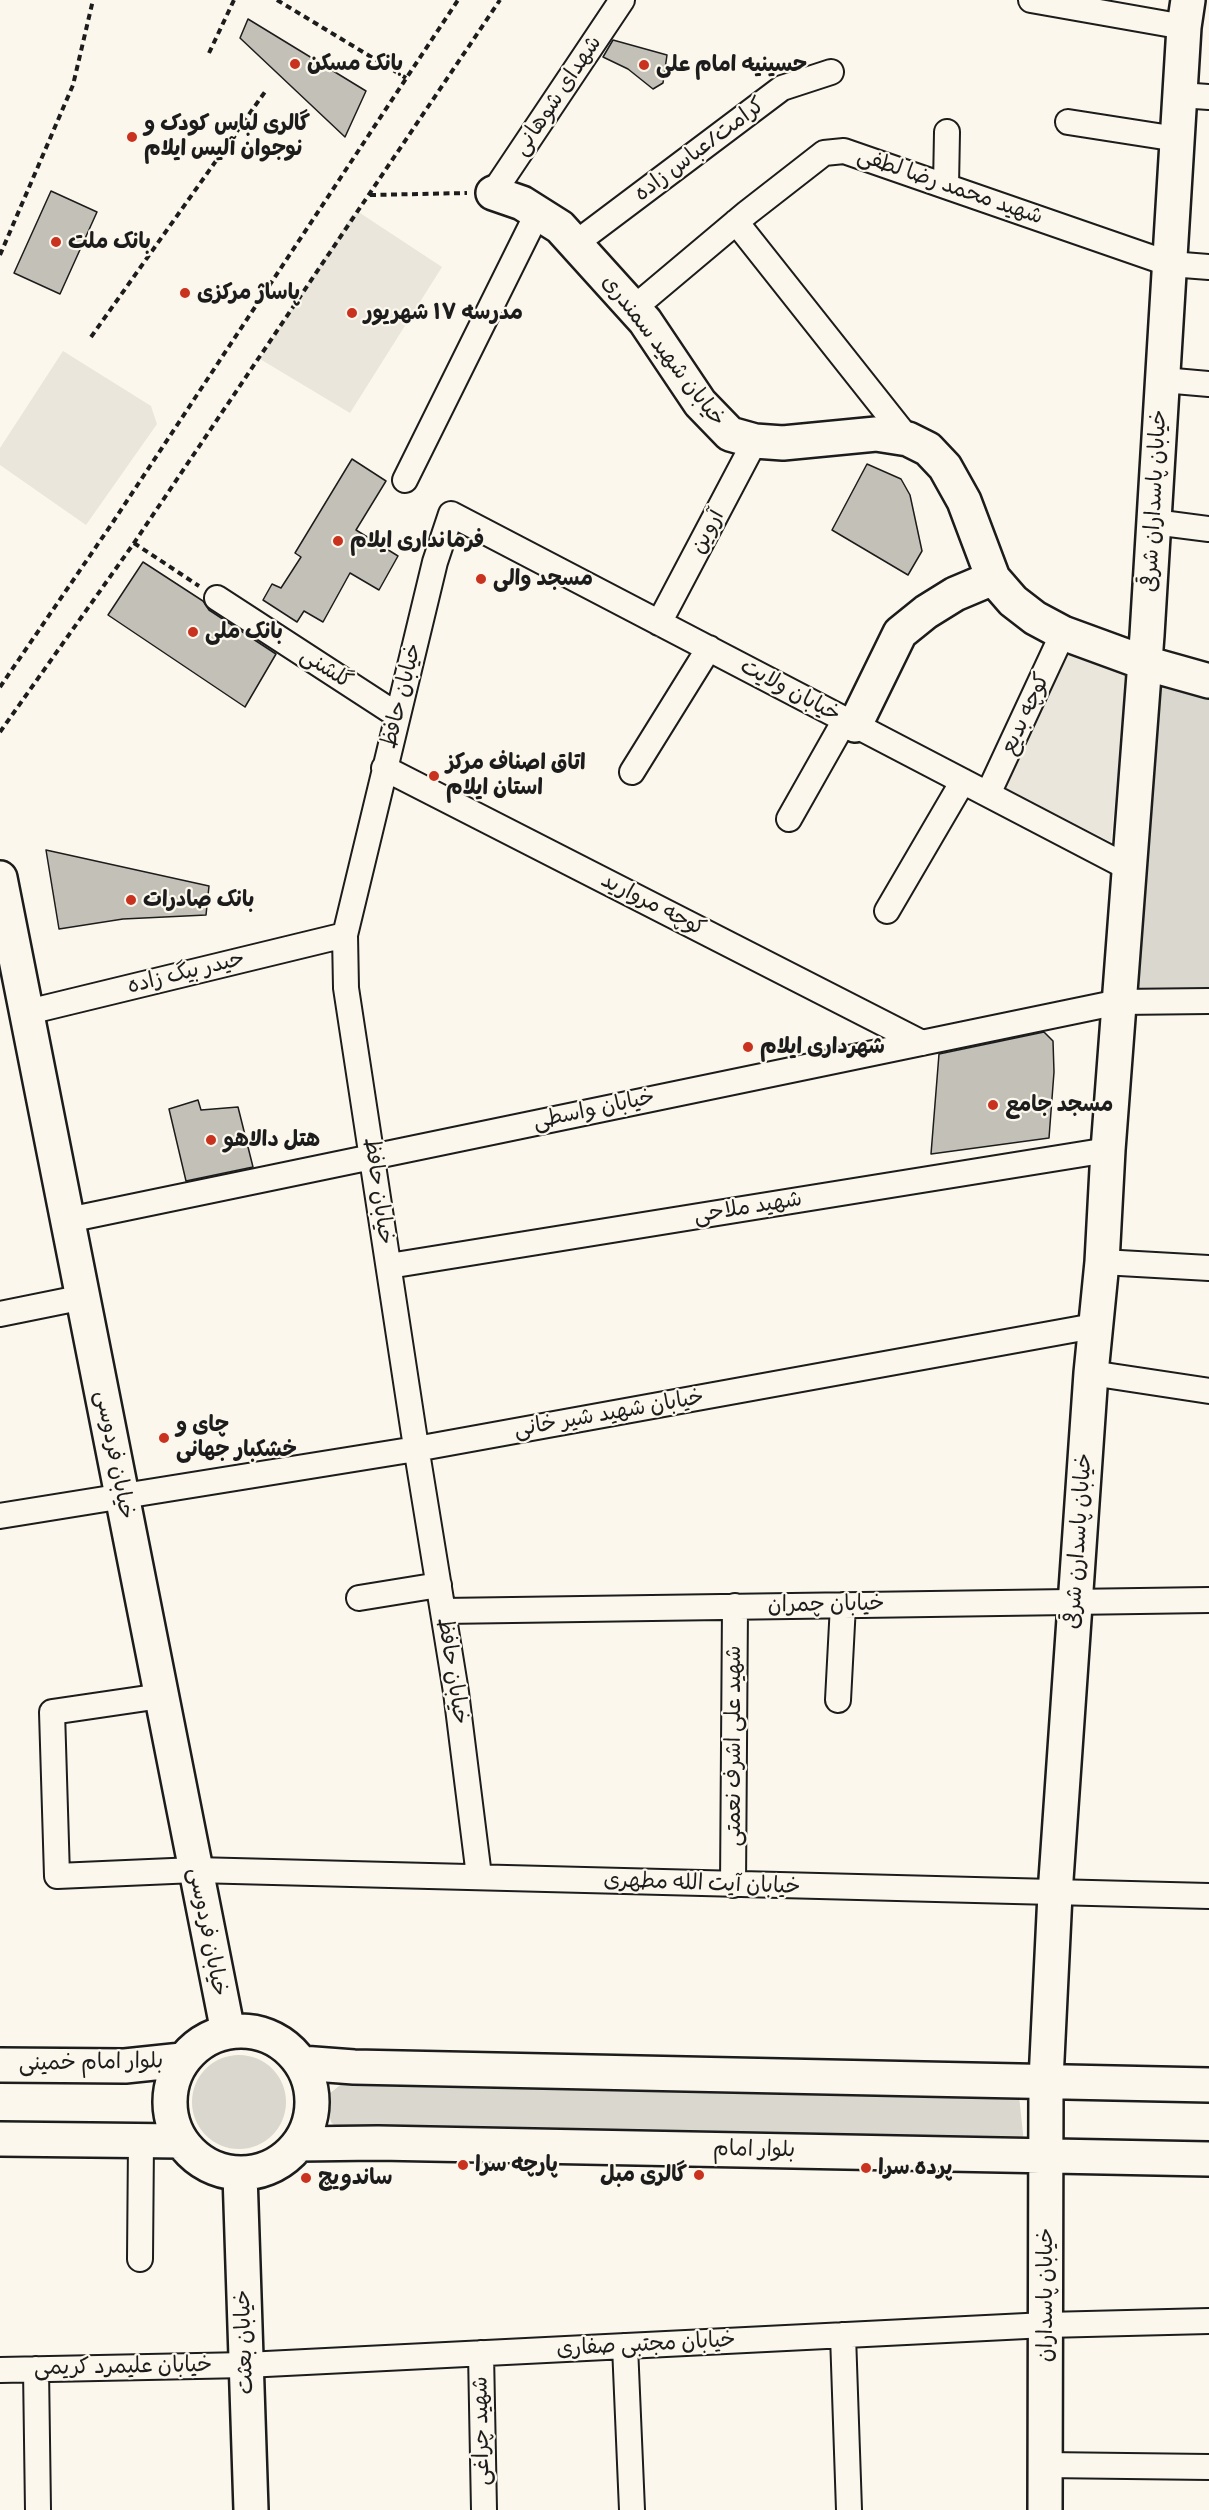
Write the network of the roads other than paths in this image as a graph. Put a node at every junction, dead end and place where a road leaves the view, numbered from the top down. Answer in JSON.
{"nodes":[{"id":1,"x":622,"y":0,"type":"edge"},
{"id":2,"x":1031,"y":0,"type":"edge"},
{"id":3,"x":1186,"y":14,"type":"edge"},
{"id":4,"x":831,"y":72,"type":"dead end"},
{"id":5,"x":1194,"y":96,"type":"edge"},
{"id":6,"x":1068,"y":122,"type":"dead end"},
{"id":7,"x":947,"y":132,"type":"dead end"},
{"id":8,"x":1177,"y":139,"type":"junction"},
{"id":9,"x":946,"y":186,"type":"junction"},
{"id":10,"x":493,"y":193,"type":"joint"},
{"id":11,"x":538,"y":212,"type":"junction"},
{"id":12,"x":736,"y":222,"type":"junction"},
{"id":13,"x":576,"y":243,"type":"junction"},
{"id":14,"x":1170,"y":264,"type":"junction"},
{"id":15,"x":1209,"y":267,"type":"edge"},
{"id":16,"x":634,"y":309,"type":"junction"},
{"id":17,"x":1162,"y":380,"type":"junction"},
{"id":18,"x":1209,"y":384,"type":"edge"},
{"id":19,"x":908,"y":439,"type":"junction"},
{"id":20,"x":755,"y":441,"type":"junction"},
{"id":21,"x":405,"y":480,"type":"dead end"},
{"id":22,"x":451,"y":513,"type":"joint"},
{"id":23,"x":1154,"y":522,"type":"junction"},
{"id":24,"x":1209,"y":529,"type":"edge"},
{"id":25,"x":993,"y":578,"type":"junction"},
{"id":26,"x":218,"y":598,"type":"road end"},
{"id":27,"x":659,"y":622,"type":"junction"},
{"id":28,"x":1063,"y":633,"type":"junction"},
{"id":29,"x":709,"y":648,"type":"junction"},
{"id":30,"x":1145,"y":663,"type":"junction"},
{"id":31,"x":1209,"y":681,"type":"edge"},
{"id":32,"x":397,"y":715,"type":"junction"},
{"id":33,"x":850,"y":722,"type":"junction"},
{"id":34,"x":384,"y":768,"type":"junction"},
{"id":35,"x":632,"y":772,"type":"dead end"},
{"id":36,"x":963,"y":781,"type":"junction"},
{"id":37,"x":988,"y":794,"type":"junction"},
{"id":38,"x":789,"y":819,"type":"dead end"},
{"id":39,"x":1129,"y":868,"type":"junction"},
{"id":40,"x":0,"y":878,"type":"edge"},
{"id":41,"x":887,"y":911,"type":"dead end"},
{"id":42,"x":345,"y":935,"type":"junction"},
{"id":43,"x":6,"y":942,"type":"edge"},
{"id":44,"x":1209,"y":1001,"type":"edge"},
{"id":45,"x":1119,"y":1002,"type":"junction"},
{"id":46,"x":28,"y":1012,"type":"junction"},
{"id":47,"x":922,"y":1043,"type":"junction"},
{"id":48,"x":1108,"y":1149,"type":"junction"},
{"id":49,"x":373,"y":1156,"type":"junction"},
{"id":50,"x":69,"y":1220,"type":"junction"},
{"id":51,"x":1102,"y":1262,"type":"junction"},
{"id":52,"x":389,"y":1266,"type":"junction"},
{"id":53,"x":1209,"y":1268,"type":"edge"},
{"id":54,"x":84,"y":1297,"type":"junction"},
{"id":55,"x":0,"y":1314,"type":"edge"},
{"id":56,"x":1095,"y":1326,"type":"junction"},
{"id":57,"x":1091,"y":1372,"type":"junction"},
{"id":58,"x":1209,"y":1391,"type":"edge"},
{"id":59,"x":416,"y":1449,"type":"junction"},
{"id":60,"x":122,"y":1495,"type":"junction"},
{"id":61,"x":0,"y":1516,"type":"edge"},
{"id":62,"x":439,"y":1585,"type":"junction"},
{"id":63,"x":359,"y":1598,"type":"dead end"},
{"id":64,"x":1209,"y":1600,"type":"edge"},
{"id":65,"x":1075,"y":1601,"type":"junction"},
{"id":66,"x":843,"y":1605,"type":"junction"},
{"id":67,"x":735,"y":1606,"type":"junction"},
{"id":68,"x":443,"y":1611,"type":"junction"},
{"id":69,"x":161,"y":1696,"type":"junction"},
{"id":70,"x":838,"y":1700,"type":"dead end"},
{"id":71,"x":195,"y":1870,"type":"junction"},
{"id":72,"x":479,"y":1876,"type":"junction"},
{"id":73,"x":733,"y":1885,"type":"junction"},
{"id":74,"x":1055,"y":1894,"type":"junction"},
{"id":75,"x":1209,"y":1896,"type":"edge"},
{"id":76,"x":228,"y":2032,"type":"junction"},
{"id":77,"x":182,"y":2060,"type":"junction"},
{"id":78,"x":301,"y":2063,"type":"junction"},
{"id":79,"x":0,"y":2065,"type":"edge"},
{"id":80,"x":1046,"y":2080,"type":"junction"},
{"id":81,"x":1209,"y":2085,"type":"edge"},
{"id":82,"x":0,"y":2139,"type":"edge"},
{"id":83,"x":181,"y":2140,"type":"junction"},
{"id":84,"x":141,"y":2141,"type":"junction"},
{"id":85,"x":299,"y":2144,"type":"junction"},
{"id":86,"x":1045,"y":2155,"type":"junction"},
{"id":87,"x":1209,"y":2159,"type":"edge"},
{"id":88,"x":240,"y":2174,"type":"junction"},
{"id":89,"x":140,"y":2259,"type":"dead end"},
{"id":90,"x":1209,"y":2321,"type":"edge"},
{"id":91,"x":1046,"y":2325,"type":"junction"},
{"id":92,"x":843,"y":2335,"type":"junction"},
{"id":93,"x":625,"y":2346,"type":"junction"},
{"id":94,"x":481,"y":2353,"type":"junction"},
{"id":95,"x":246,"y":2365,"type":"junction"},
{"id":96,"x":36,"y":2369,"type":"junction"},
{"id":97,"x":0,"y":2370,"type":"edge"},
{"id":98,"x":1045,"y":2465,"type":"junction"},
{"id":99,"x":1209,"y":2466,"type":"edge"},
{"id":100,"x":38,"y":2510,"type":"edge"},
{"id":101,"x":251,"y":2510,"type":"edge"},
{"id":102,"x":483,"y":2510,"type":"edge"},
{"id":103,"x":632,"y":2510,"type":"edge"},
{"id":104,"x":849,"y":2510,"type":"edge"},
{"id":105,"x":1045,"y":2510,"type":"edge"}],
"edges":[{"from":1,"to":10,"type":"street","name":"شهدای شوهانی"},
{"from":2,"to":3,"type":"street"},
{"from":3,"to":5,"type":"street","name":"خیابان پاسداران شرقی"},
{"from":4,"to":13,"type":"street","name":"کرامت/عباس زاده"},
{"from":5,"to":8,"type":"street","name":"خیابان پاسداران شرقی"},
{"from":6,"to":8,"type":"street"},
{"from":7,"to":9,"type":"street"},
{"from":8,"to":14,"type":"street","name":"خیابان پاسداران شرقی"},
{"from":9,"to":12,"type":"street","name":"شهید محمد رضا لطفی"},
{"from":9,"to":14,"type":"street","name":"شهید محمد رضا لطفی"},
{"from":10,"to":11,"type":"street","name":"خیابان شهید سمندری"},
{"from":11,"to":13,"type":"street","name":"خیابان شهید سمندری"},
{"from":11,"to":21,"type":"street"},
{"from":12,"to":16,"type":"street","name":"شهید محمد رضا لطفی"},
{"from":12,"to":19,"type":"street"},
{"from":13,"to":16,"type":"street","name":"خیابان شهید سمندری"},
{"from":14,"to":15,"type":"street","name":"شهید محمد رضا لطفی"},
{"from":14,"to":17,"type":"street","name":"خیابان پاسداران شرقی"},
{"from":16,"to":20,"type":"street","name":"خیابان شهید سمندری"},
{"from":17,"to":18,"type":"street"},
{"from":17,"to":23,"type":"street","name":"خیابان پاسداران شرقی"},
{"from":19,"to":20,"type":"street","name":"خیابان شهید سمندری"},
{"from":19,"to":25,"type":"street","name":"خیابان شهید سمندری"},
{"from":20,"to":27,"type":"street","name":"آروین"},
{"from":22,"to":27,"type":"street","name":"خیابان ولایت"},
{"from":22,"to":32,"type":"street","name":"خیابان حافظ"},
{"from":23,"to":24,"type":"street"},
{"from":23,"to":30,"type":"street","name":"خیابان پاسداران شرقی"},
{"from":25,"to":28,"type":"street","name":"خیابان شهید سمندری"},
{"from":25,"to":33,"type":"street"},
{"from":26,"to":32,"type":"street","name":"گلشنی"},
{"from":27,"to":29,"type":"street","name":"خیابان ولایت"},
{"from":28,"to":30,"type":"street","name":"خیابان شهید سمندری"},
{"from":28,"to":37,"type":"street","name":"کوچه بدیع"},
{"from":29,"to":33,"type":"street","name":"خیابان ولایت"},
{"from":29,"to":35,"type":"street"},
{"from":30,"to":31,"type":"street","name":"خیابان شهید سمندری"},
{"from":30,"to":39,"type":"street","name":"خیابان پاسداران شرقی"},
{"from":32,"to":34,"type":"street","name":"خیابان حافظ"},
{"from":33,"to":36,"type":"street","name":"خیابان ولایت"},
{"from":33,"to":38,"type":"street"},
{"from":34,"to":42,"type":"street","name":"خیابان حافظ"},
{"from":34,"to":47,"type":"street","name":"کوچه مروارید"},
{"from":36,"to":37,"type":"street","name":"خیابان ولایت"},
{"from":36,"to":41,"type":"street"},
{"from":37,"to":39,"type":"street","name":"خیابان ولایت"},
{"from":39,"to":45,"type":"street","name":"خیابان پاسداران شرقی"},
{"from":40,"to":43,"type":"street","name":"خیابان فردوسی"},
{"from":42,"to":46,"type":"street","name":"حیدر بیگ زاده"},
{"from":42,"to":49,"type":"street","name":"خیابان حافظ"},
{"from":43,"to":46,"type":"street","name":"خیابان فردوسی"},
{"from":44,"to":45,"type":"street","name":"خیابان واسطی"},
{"from":45,"to":47,"type":"street","name":"خیابان واسطی"},
{"from":45,"to":48,"type":"street","name":"خیابان پاسدارن شرقی"},
{"from":46,"to":50,"type":"street","name":"خیابان فردوسی"},
{"from":47,"to":49,"type":"street","name":"خیابان واسطی"},
{"from":48,"to":51,"type":"street","name":"خیابان پاسدارن شرقی"},
{"from":48,"to":52,"type":"street","name":"شهید ملاحی"},
{"from":49,"to":50,"type":"street","name":"خیابان واسطی"},
{"from":49,"to":52,"type":"street","name":"خیابان حافظ"},
{"from":50,"to":54,"type":"street","name":"خیابان فردوسی"},
{"from":51,"to":53,"type":"street"},
{"from":51,"to":56,"type":"street","name":"خیابان پاسدارن شرقی"},
{"from":52,"to":59,"type":"street","name":"خیابان حافظ"},
{"from":54,"to":55,"type":"street"},
{"from":54,"to":60,"type":"street","name":"خیابان فردوسی"},
{"from":56,"to":57,"type":"street","name":"خیابان پاسدارن شرقی"},
{"from":56,"to":59,"type":"street","name":"خیابان شهید شیر خانی"},
{"from":57,"to":58,"type":"street"},
{"from":57,"to":65,"type":"street","name":"خیابان پاسدارن شرقی"},
{"from":59,"to":60,"type":"street","name":"خیابان شهید شیر خانی"},
{"from":59,"to":62,"type":"street","name":"خیابان حافظ"},
{"from":60,"to":61,"type":"street","name":"خیابان شهید شیر خانی"},
{"from":60,"to":69,"type":"street","name":"خیابان فردوسی"},
{"from":62,"to":63,"type":"street"},
{"from":62,"to":68,"type":"street","name":"خیابان حافظ"},
{"from":64,"to":65,"type":"street","name":"خیابان چمران"},
{"from":65,"to":66,"type":"street","name":"خیابان چمران"},
{"from":65,"to":74,"type":"street","name":"خیابان پاسدارن شرقی"},
{"from":66,"to":67,"type":"street","name":"خیابان چمران"},
{"from":66,"to":70,"type":"street"},
{"from":67,"to":68,"type":"street","name":"خیابان چمران"},
{"from":67,"to":73,"type":"street","name":"شهید علی اشرف نعمتی"},
{"from":68,"to":72,"type":"street","name":"خیابان حافظ"},
{"from":69,"to":71,"type":"street","name":"خیابان فردوسی"},
{"from":69,"to":71,"type":"street","name":"خیابان آیت الله مطهری"},
{"from":71,"to":72,"type":"street","name":"خیابان آیت الله مطهری"},
{"from":71,"to":76,"type":"street","name":"خیابان فردوسی"},
{"from":72,"to":73,"type":"street","name":"خیابان آیت الله مطهری"},
{"from":73,"to":74,"type":"street","name":"خیابان آیت الله مطهری"},
{"from":74,"to":75,"type":"street","name":"خیابان آیت الله مطهری"},
{"from":74,"to":80,"type":"street","name":"خیابان پاسدارن شرقی"},
{"from":76,"to":77,"type":"street"},
{"from":76,"to":78,"type":"street"},
{"from":77,"to":79,"type":"street","name":"بلوار امام خمینی"},
{"from":77,"to":83,"type":"street"},
{"from":78,"to":80,"type":"street"},
{"from":78,"to":85,"type":"street"},
{"from":80,"to":81,"type":"street"},
{"from":80,"to":86,"type":"street","name":"خیابان پاسداران"},
{"from":82,"to":84,"type":"street"},
{"from":83,"to":84,"type":"street"},
{"from":83,"to":88,"type":"street"},
{"from":84,"to":89,"type":"street"},
{"from":85,"to":86,"type":"street","name":"بلوار امام"},
{"from":85,"to":88,"type":"street"},
{"from":86,"to":87,"type":"street","name":"بلوار امام"},
{"from":86,"to":91,"type":"street","name":"خیابان پاسداران"},
{"from":88,"to":95,"type":"street","name":"خیابان بعثت"},
{"from":90,"to":91,"type":"street","name":"خیابان مجتبی صفاری"},
{"from":91,"to":92,"type":"street","name":"خیابان مجتبی صفاری"},
{"from":91,"to":98,"type":"street","name":"خیابان پاسداران"},
{"from":92,"to":93,"type":"street","name":"خیابان مجتبی صفاری"},
{"from":92,"to":104,"type":"street"},
{"from":93,"to":94,"type":"street","name":"خیابان مجتبی صفاری"},
{"from":93,"to":103,"type":"street"},
{"from":94,"to":95,"type":"street","name":"خیابان مجتبی صفاری"},
{"from":94,"to":102,"type":"street","name":"شهید چراغی"},
{"from":95,"to":96,"type":"street","name":"خیابان علیمرد کریمی"},
{"from":95,"to":101,"type":"street","name":"خیابان بعثت"},
{"from":96,"to":97,"type":"street","name":"خیابان علیمرد کریمی"},
{"from":96,"to":100,"type":"street"},
{"from":98,"to":99,"type":"street"},
{"from":98,"to":105,"type":"street","name":"خیابان پاسداران"}]}
